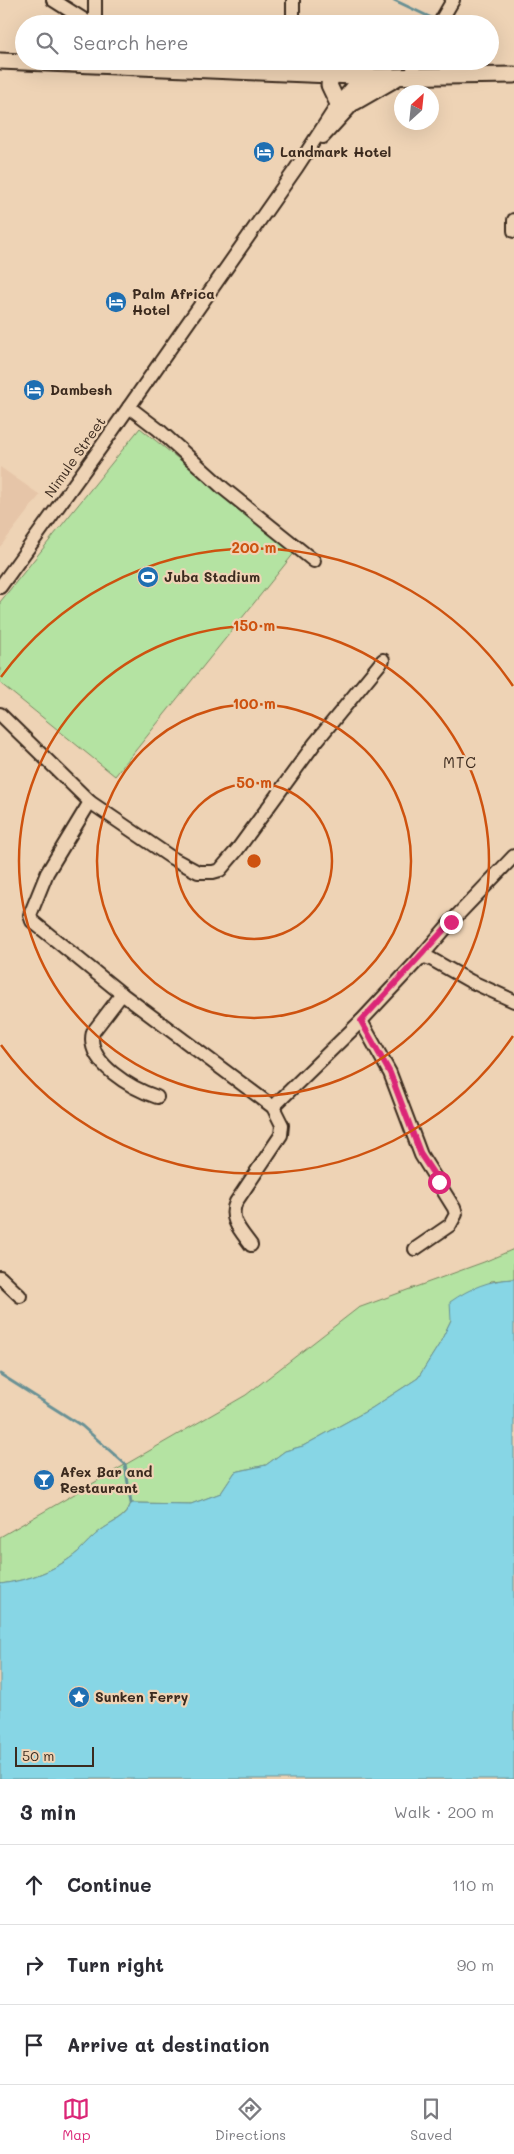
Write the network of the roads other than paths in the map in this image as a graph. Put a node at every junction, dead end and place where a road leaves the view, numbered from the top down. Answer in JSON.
{"nodes":[{"id":1,"x":53,"y":0,"type":"edge"},
{"id":2,"x":95,"y":0,"type":"edge"},
{"id":3,"x":293,"y":0,"type":"edge"},
{"id":4,"x":453,"y":0,"type":"edge"},
{"id":5,"x":78,"y":15,"type":"edge"},
{"id":6,"x":94,"y":15,"type":"edge"},
{"id":7,"x":293,"y":15,"type":"edge"},
{"id":8,"x":444,"y":15,"type":"edge"},
{"id":9,"x":0,"y":61,"type":"edge"},
{"id":10,"x":15,"y":61,"type":"edge"},
{"id":11,"x":209,"y":70,"type":"edge"},
{"id":12,"x":261,"y":70,"type":"edge"},
{"id":13,"x":308,"y":70,"type":"edge"},
{"id":14,"x":409,"y":70,"type":"edge"},
{"id":15,"x":514,"y":74,"type":"edge"},
{"id":16,"x":332,"y":75,"type":"junction"},
{"id":17,"x":362,"y":76,"type":"junction"},
{"id":18,"x":405,"y":76,"type":"junction"},
{"id":19,"x":377,"y":77,"type":"junction"},
{"id":20,"x":355,"y":102,"type":"junction"},
{"id":21,"x":338,"y":104,"type":"junction"},
{"id":22,"x":311,"y":146,"type":"junction"},
{"id":23,"x":514,"y":220,"type":"edge"},
{"id":24,"x":514,"y":230,"type":"edge"},
{"id":25,"x":129,"y":406,"type":"junction"},
{"id":26,"x":314,"y":561,"type":"dead end"},
{"id":27,"x":0,"y":587,"type":"edge"},
{"id":28,"x":383,"y":660,"type":"dead end"},
{"id":29,"x":0,"y":714,"type":"edge"},
{"id":30,"x":90,"y":802,"type":"junction"},
{"id":31,"x":514,"y":856,"type":"edge"},
{"id":32,"x":419,"y":959,"type":"junction"},
{"id":33,"x":122,"y":994,"type":"junction"},
{"id":34,"x":514,"y":1001,"type":"edge"},
{"id":35,"x":361,"y":1021,"type":"junction"},
{"id":36,"x":156,"y":1097,"type":"dead end"},
{"id":37,"x":272,"y":1107,"type":"junction"},
{"id":38,"x":251,"y":1245,"type":"dead end"},
{"id":39,"x":415,"y":1249,"type":"dead end"},
{"id":40,"x":0,"y":1277,"type":"edge"},
{"id":41,"x":20,"y":1296,"type":"dead end"}],
"edges":[{"from":1,"to":5,"type":"street"},
{"from":2,"to":6,"type":"street"},
{"from":3,"to":7,"type":"street"},
{"from":4,"to":8,"type":"street"},
{"from":9,"to":10,"type":"street"},
{"from":11,"to":12,"type":"street"},
{"from":13,"to":16,"type":"street"},
{"from":14,"to":18,"type":"street"},
{"from":15,"to":18,"type":"street"},
{"from":16,"to":17,"type":"street"},
{"from":16,"to":21,"type":"street"},
{"from":17,"to":19,"type":"street"},
{"from":17,"to":21,"type":"street","name":"Nimule Street"},
{"from":18,"to":19,"type":"street"},
{"from":18,"to":20,"type":"street"},
{"from":19,"to":20,"type":"street","name":"Nimule Street"},
{"from":20,"to":22,"type":"street","name":"Nimule Street"},
{"from":21,"to":22,"type":"street","name":"Nimule Street"},
{"from":22,"to":25,"type":"street","name":"Nimule Street"},
{"from":23,"to":24,"type":"street"},
{"from":25,"to":26,"type":"street"},
{"from":25,"to":27,"type":"street","name":"Nimule Street"},
{"from":28,"to":30,"type":"street"},
{"from":29,"to":30,"type":"street"},
{"from":30,"to":33,"type":"street"},
{"from":31,"to":32,"type":"street"},
{"from":32,"to":34,"type":"street"},
{"from":32,"to":35,"type":"street"},
{"from":33,"to":36,"type":"street"},
{"from":33,"to":37,"type":"street"},
{"from":35,"to":37,"type":"street"},
{"from":35,"to":39,"type":"street"},
{"from":37,"to":38,"type":"street"},
{"from":40,"to":41,"type":"street"}]}
